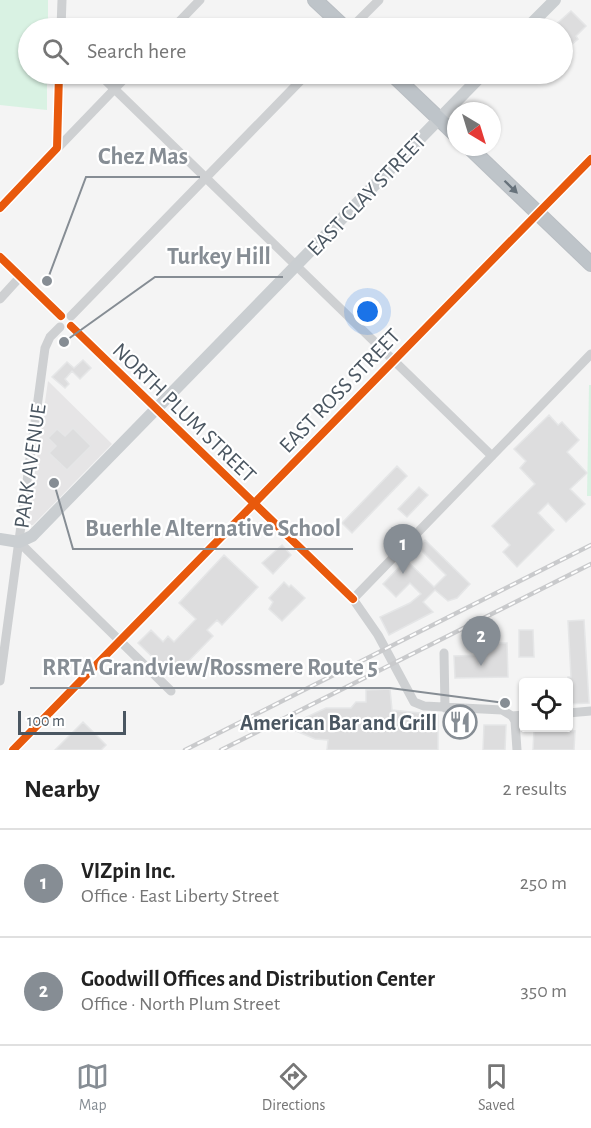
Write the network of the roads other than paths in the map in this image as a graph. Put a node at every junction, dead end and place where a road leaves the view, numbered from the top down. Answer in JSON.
{"nodes":[{"id":1,"x":62,"y":0,"type":"edge"},
{"id":2,"x":200,"y":0,"type":"edge"},
{"id":3,"x":315,"y":0,"type":"edge"},
{"id":4,"x":379,"y":0,"type":"edge"},
{"id":5,"x":555,"y":0,"type":"edge"},
{"id":6,"x":61,"y":18,"type":"edge"},
{"id":7,"x":183,"y":18,"type":"edge"},
{"id":8,"x":334,"y":18,"type":"edge"},
{"id":9,"x":361,"y":18,"type":"edge"},
{"id":10,"x":537,"y":18,"type":"edge"},
{"id":11,"x":59,"y":84,"type":"edge"},
{"id":12,"x":109,"y":84,"type":"edge"},
{"id":13,"x":119,"y":84,"type":"edge"},
{"id":14,"x":297,"y":84,"type":"edge"},
{"id":15,"x":402,"y":84,"type":"edge"},
{"id":16,"x":473,"y":84,"type":"edge"},
{"id":17,"x":114,"y":89,"type":"junction"},
{"id":18,"x":439,"y":119,"type":"junction"},
{"id":19,"x":447,"y":127,"type":"edge"},
{"id":20,"x":57,"y":148,"type":"junction"},
{"id":21,"x":478,"y":156,"type":"edge"},
{"id":22,"x":591,"y":159,"type":"edge"},
{"id":23,"x":206,"y":177,"type":"junction"},
{"id":24,"x":0,"y":208,"type":"edge"},
{"id":25,"x":538,"y":213,"type":"junction"},
{"id":26,"x":0,"y":258,"type":"edge"},
{"id":27,"x":591,"y":264,"type":"edge"},
{"id":28,"x":296,"y":266,"type":"junction"},
{"id":29,"x":20,"y":277,"type":"junction"},
{"id":30,"x":0,"y":298,"type":"edge"},
{"id":31,"x":67,"y":320,"type":"junction"},
{"id":32,"x":591,"y":354,"type":"edge"},
{"id":33,"x":394,"y":360,"type":"junction"},
{"id":34,"x":157,"y":408,"type":"junction"},
{"id":35,"x":492,"y":456,"type":"junction"},
{"id":36,"x":254,"y":503,"type":"junction"},
{"id":37,"x":0,"y":539,"type":"edge"},
{"id":38,"x":19,"y":542,"type":"junction"},
{"id":39,"x":353,"y":599,"type":"junction"},
{"id":40,"x":121,"y":641,"type":"junction"},
{"id":41,"x":444,"y":653,"type":"dead end"},
{"id":42,"x":0,"y":681,"type":"edge"},
{"id":43,"x":171,"y":691,"type":"dead end"},
{"id":44,"x":445,"y":708,"type":"junction"},
{"id":45,"x":591,"y":711,"type":"edge"},
{"id":46,"x":573,"y":713,"type":"edge"},
{"id":47,"x":519,"y":715,"type":"edge"},
{"id":48,"x":512,"y":716,"type":"junction"},
{"id":49,"x":13,"y":750,"type":"edge"},
{"id":50,"x":517,"y":750,"type":"edge"}],
"edges":[{"from":1,"to":6,"type":"street"},
{"from":2,"to":7,"type":"street"},
{"from":3,"to":8,"type":"highway"},
{"from":4,"to":9,"type":"street"},
{"from":5,"to":10,"type":"main road"},
{"from":11,"to":20,"type":"street"},
{"from":12,"to":17,"type":"street"},
{"from":13,"to":17,"type":"street"},
{"from":14,"to":23,"type":"street"},
{"from":15,"to":18,"type":"highway"},
{"from":16,"to":18,"type":"main road","name":"EAST CLAY STREET"},
{"from":17,"to":20,"type":"street"},
{"from":17,"to":23,"type":"street"},
{"from":18,"to":19,"type":"highway"},
{"from":18,"to":28,"type":"main road","name":"EAST CLAY STREET"},
{"from":20,"to":24,"type":"street"},
{"from":21,"to":25,"type":"highway","one_way":true},
{"from":22,"to":25,"type":"street","name":"EAST ROSS STREET"},
{"from":23,"to":28,"type":"street"},
{"from":23,"to":31,"type":"street"},
{"from":25,"to":27,"type":"highway"},
{"from":25,"to":33,"type":"street","name":"EAST ROSS STREET"},
{"from":26,"to":29,"type":"street","name":"NORTH PLUM STREET"},
{"from":28,"to":33,"type":"street"},
{"from":28,"to":34,"type":"main road","name":"EAST CLAY STREET"},
{"from":29,"to":30,"type":"street"},
{"from":29,"to":31,"type":"street","name":"NORTH PLUM STREET"},
{"from":31,"to":34,"type":"street","name":"NORTH PLUM STREET"},
{"from":31,"to":38,"type":"street","name":"PARK AVENUE"},
{"from":32,"to":35,"type":"street"},
{"from":33,"to":35,"type":"street"},
{"from":33,"to":36,"type":"street","name":"EAST ROSS STREET"},
{"from":34,"to":36,"type":"street","name":"NORTH PLUM STREET"},
{"from":34,"to":38,"type":"main road","name":"EAST CLAY STREET"},
{"from":35,"to":39,"type":"street"},
{"from":36,"to":39,"type":"street","name":"NORTH PLUM STREET"},
{"from":36,"to":40,"type":"street","name":"EAST ROSS STREET"},
{"from":37,"to":38,"type":"main road"},
{"from":38,"to":40,"type":"street"},
{"from":38,"to":42,"type":"street","name":"PARK AVENUE"},
{"from":39,"to":44,"type":"street","name":"NORTH PLUM STREET"},
{"from":40,"to":43,"type":"street"},
{"from":40,"to":49,"type":"street","name":"EAST ROSS STREET"},
{"from":41,"to":44,"type":"street"},
{"from":44,"to":48,"type":"street","name":"NORTH PLUM STREET"},
{"from":45,"to":46,"type":"street"},
{"from":47,"to":48,"type":"street","name":"NORTH PLUM STREET"},
{"from":48,"to":50,"type":"street"}]}
